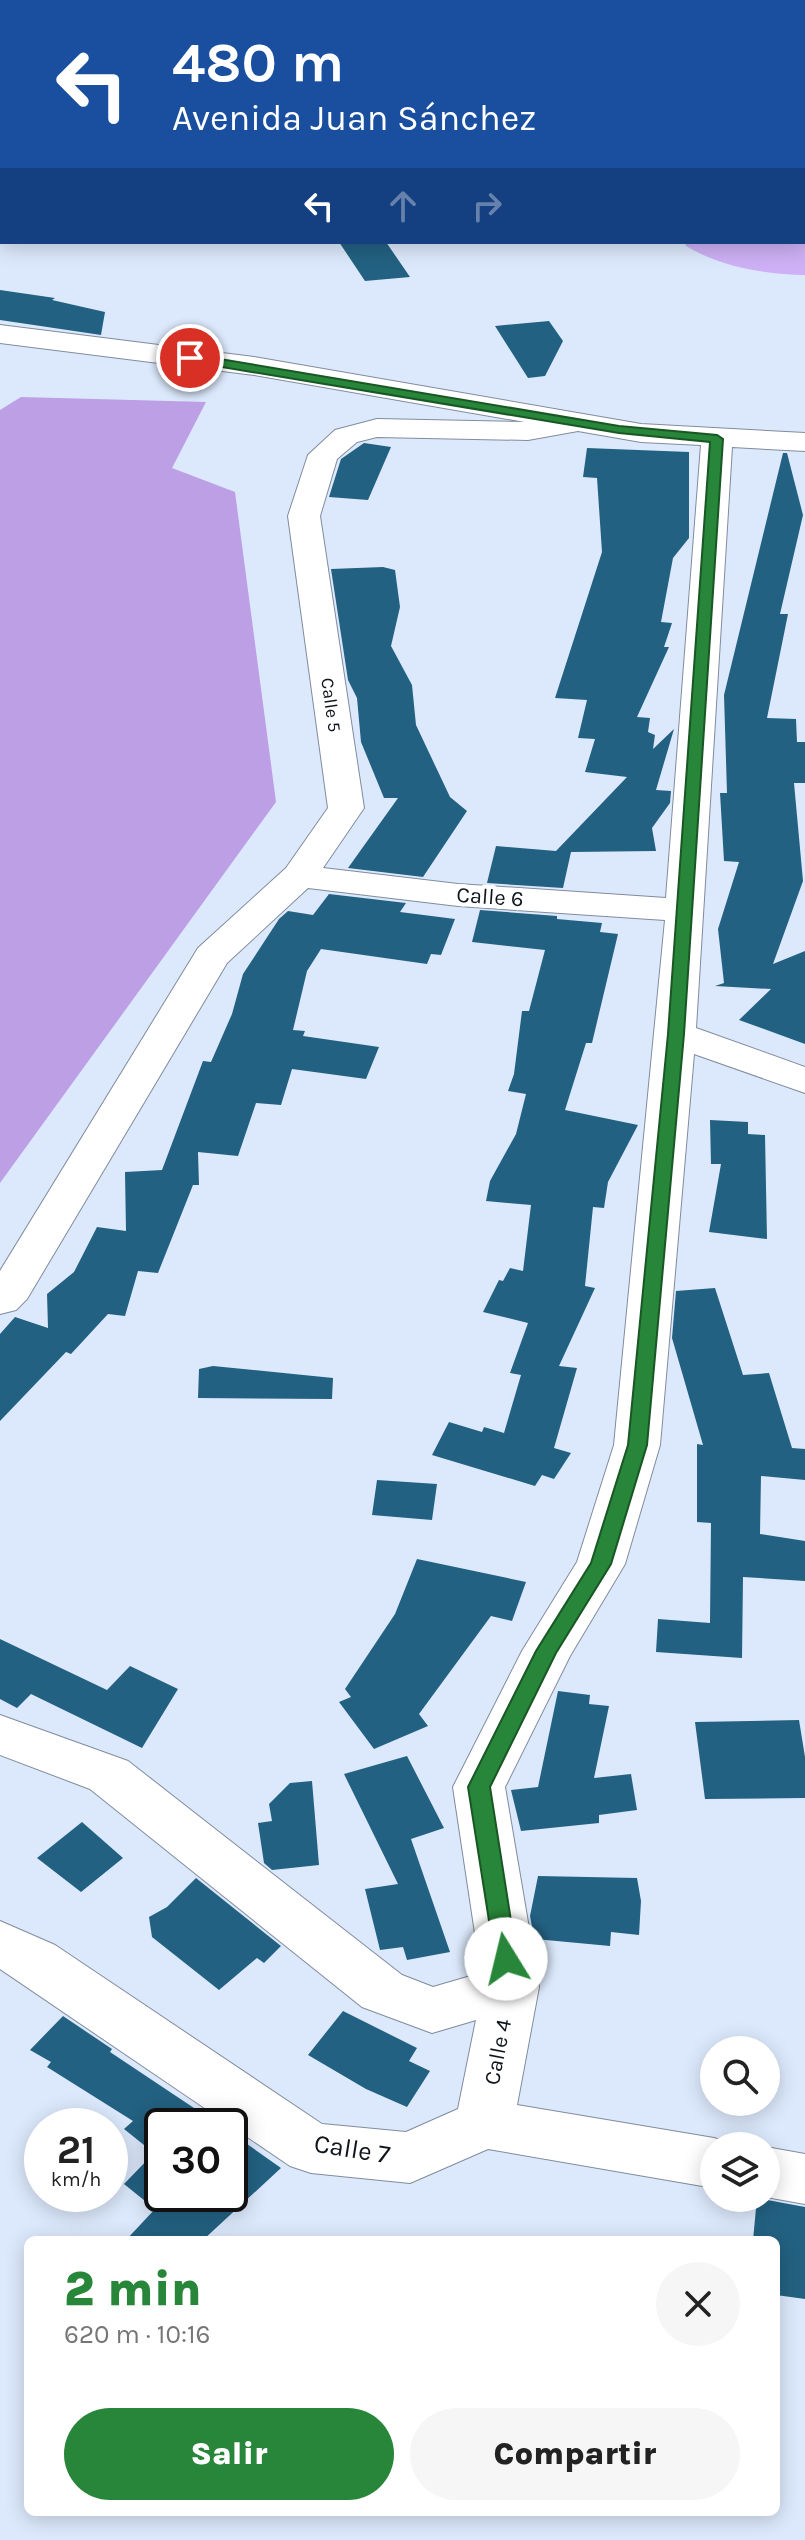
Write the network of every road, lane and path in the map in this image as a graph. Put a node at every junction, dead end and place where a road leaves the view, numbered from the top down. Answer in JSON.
{"nodes":[{"id":1,"x":0,"y":334,"type":"edge"},
{"id":2,"x":575,"y":423,"type":"junction"},
{"id":3,"x":717,"y":439,"type":"junction"},
{"id":4,"x":805,"y":442,"type":"edge"},
{"id":5,"x":299,"y":876,"type":"junction"},
{"id":6,"x":682,"y":910,"type":"junction"},
{"id":7,"x":676,"y":1034,"type":"junction"},
{"id":8,"x":805,"y":1081,"type":"edge"},
{"id":9,"x":0,"y":1300,"type":"edge"},
{"id":10,"x":0,"y":1734,"type":"edge"},
{"id":11,"x":17,"y":1952,"type":"edge"},
{"id":12,"x":511,"y":1987,"type":"junction"},
{"id":13,"x":484,"y":2124,"type":"junction"},
{"id":14,"x":700,"y":2161,"type":"edge"},
{"id":15,"x":780,"y":2175,"type":"edge"},
{"id":16,"x":805,"y":2179,"type":"edge"}],
"edges":[{"from":1,"to":2,"type":"street"},
{"from":2,"to":3,"type":"street"},
{"from":2,"to":5,"type":"street","name":"Calle 5"},
{"from":3,"to":4,"type":"street"},
{"from":3,"to":6,"type":"street","name":"Calle 4"},
{"from":5,"to":6,"type":"street","name":"Calle 6"},
{"from":5,"to":9,"type":"street","name":"Calle 5"},
{"from":6,"to":7,"type":"street","name":"Calle 4"},
{"from":7,"to":8,"type":"street"},
{"from":7,"to":12,"type":"street","name":"Calle 4"},
{"from":10,"to":12,"type":"street"},
{"from":11,"to":13,"type":"street","name":"Calle 7"},
{"from":12,"to":13,"type":"street","name":"Calle 4"},
{"from":13,"to":14,"type":"street"},
{"from":15,"to":16,"type":"street"}]}
